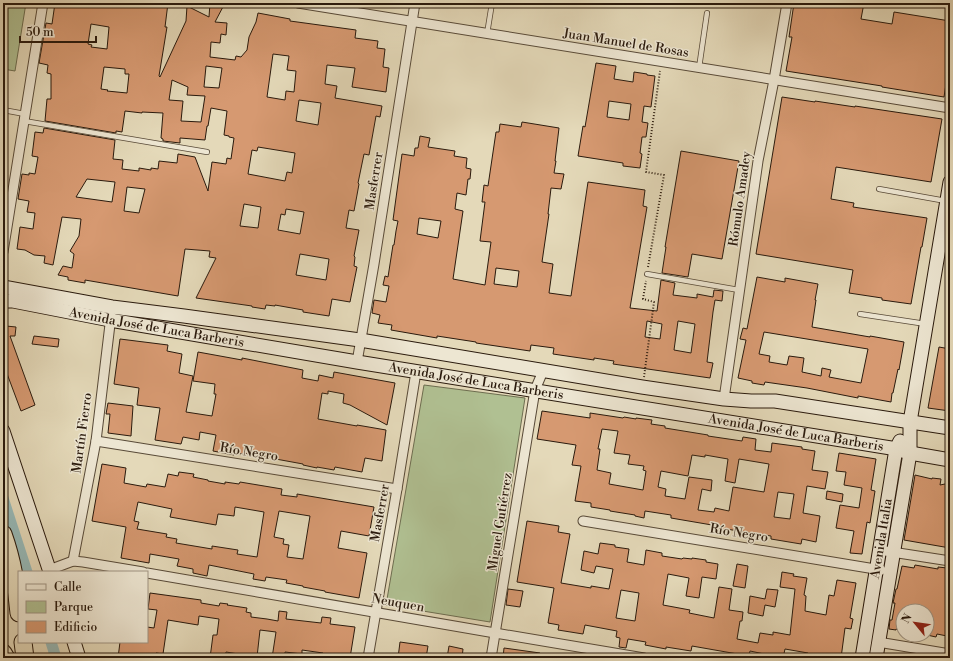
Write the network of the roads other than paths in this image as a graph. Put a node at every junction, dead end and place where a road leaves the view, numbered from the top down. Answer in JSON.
{"nodes":[{"id":1,"x":43,"y":3,"type":"edge"},
{"id":2,"x":298,"y":3,"type":"edge"},
{"id":3,"x":415,"y":3,"type":"edge"},
{"id":4,"x":492,"y":3,"type":"edge"},
{"id":5,"x":787,"y":3,"type":"edge"},
{"id":6,"x":707,"y":13,"type":"dead end"},
{"id":7,"x":412,"y":21,"type":"junction"},
{"id":8,"x":487,"y":34,"type":"junction"},
{"id":9,"x":699,"y":68,"type":"junction"},
{"id":10,"x":774,"y":80,"type":"junction"},
{"id":11,"x":950,"y":108,"type":"edge"},
{"id":12,"x":3,"y":110,"type":"edge"},
{"id":13,"x":25,"y":118,"type":"junction"},
{"id":14,"x":207,"y":152,"type":"dead end"},
{"id":15,"x":950,"y":182,"type":"edge"},
{"id":16,"x":879,"y":189,"type":"dead end"},
{"id":17,"x":948,"y":201,"type":"edge"},
{"id":18,"x":3,"y":252,"type":"edge"},
{"id":19,"x":647,"y":274,"type":"road end"},
{"id":20,"x":3,"y":287,"type":"edge"},
{"id":21,"x":740,"y":290,"type":"junction"},
{"id":22,"x":3,"y":301,"type":"edge"},
{"id":23,"x":112,"y":307,"type":"junction"},
{"id":24,"x":860,"y":314,"type":"dead end"},
{"id":25,"x":110,"y":320,"type":"junction"},
{"id":26,"x":926,"y":324,"type":"junction"},
{"id":27,"x":360,"y":340,"type":"junction"},
{"id":28,"x":357,"y":362,"type":"junction"},
{"id":29,"x":543,"y":370,"type":"junction"},
{"id":30,"x":416,"y":372,"type":"junction"},
{"id":31,"x":536,"y":390,"type":"junction"},
{"id":32,"x":724,"y":399,"type":"junction"},
{"id":33,"x":910,"y":422,"type":"junction"},
{"id":34,"x":950,"y":428,"type":"edge"},
{"id":35,"x":3,"y":431,"type":"edge"},
{"id":36,"x":96,"y":441,"type":"junction"},
{"id":37,"x":896,"y":449,"type":"junction"},
{"id":38,"x":910,"y":453,"type":"junction"},
{"id":39,"x":950,"y":460,"type":"edge"},
{"id":40,"x":397,"y":489,"type":"junction"},
{"id":41,"x":583,"y":521,"type":"dead end"},
{"id":42,"x":3,"y":534,"type":"edge"},
{"id":43,"x":879,"y":550,"type":"junction"},
{"id":44,"x":893,"y":552,"type":"junction"},
{"id":45,"x":73,"y":561,"type":"junction"},
{"id":46,"x":950,"y":561,"type":"edge"},
{"id":47,"x":876,"y":569,"type":"junction"},
{"id":48,"x":49,"y":571,"type":"edge"},
{"id":49,"x":137,"y":571,"type":"edge"},
{"id":50,"x":890,"y":571,"type":"junction"},
{"id":51,"x":148,"y":573,"type":"edge"},
{"id":52,"x":18,"y":603,"type":"edge"},
{"id":53,"x":376,"y":612,"type":"junction"},
{"id":54,"x":495,"y":633,"type":"junction"},
{"id":55,"x":878,"y":642,"type":"junction"},
{"id":56,"x":22,"y":643,"type":"edge"},
{"id":57,"x":74,"y":643,"type":"edge"},
{"id":58,"x":3,"y":653,"type":"edge"},
{"id":59,"x":950,"y":654,"type":"edge"},
{"id":60,"x":6,"y":658,"type":"edge"},
{"id":61,"x":25,"y":658,"type":"edge"},
{"id":62,"x":79,"y":658,"type":"edge"},
{"id":63,"x":368,"y":658,"type":"edge"},
{"id":64,"x":491,"y":658,"type":"edge"},
{"id":65,"x":644,"y":658,"type":"edge"},
{"id":66,"x":862,"y":658,"type":"edge"},
{"id":67,"x":876,"y":658,"type":"edge"}],
"edges":[{"from":1,"to":13,"type":"street"},
{"from":2,"to":7,"type":"street","name":"Juan Manuel de Rosas"},
{"from":3,"to":7,"type":"street","name":"Masferrer"},
{"from":4,"to":8,"type":"lane"},
{"from":5,"to":10,"type":"street","name":"Rómulo Amadey"},
{"from":6,"to":9,"type":"lane"},
{"from":7,"to":8,"type":"street","name":"Juan Manuel de Rosas"},
{"from":7,"to":27,"type":"street","name":"Masferrer"},
{"from":8,"to":9,"type":"street","name":"Juan Manuel de Rosas"},
{"from":9,"to":10,"type":"street","name":"Juan Manuel de Rosas"},
{"from":10,"to":11,"type":"street","name":"Juan Manuel de Rosas"},
{"from":10,"to":21,"type":"street","name":"Rómulo Amadey"},
{"from":12,"to":13,"type":"lane"},
{"from":13,"to":14,"type":"lane"},
{"from":13,"to":18,"type":"street"},
{"from":15,"to":17,"type":"main road","name":"Avenida Italia"},
{"from":16,"to":17,"type":"lane"},
{"from":17,"to":26,"type":"main road","name":"Avenida Italia"},
{"from":19,"to":21,"type":"lane"},
{"from":20,"to":23,"type":"main road","name":"Avenida José de Luca Barberis"},
{"from":21,"to":32,"type":"street","name":"Rómulo Amadey"},
{"from":22,"to":25,"type":"main road","name":"Avenida José de Luca Barberis"},
{"from":23,"to":25,"type":"street","name":"Martín Fierro"},
{"from":23,"to":27,"type":"main road","name":"Avenida José de Luca Barberis"},
{"from":24,"to":26,"type":"lane"},
{"from":25,"to":28,"type":"main road","name":"Avenida José de Luca Barberis"},
{"from":25,"to":36,"type":"street","name":"Martín Fierro"},
{"from":26,"to":33,"type":"main road","name":"Avenida Italia"},
{"from":27,"to":28,"type":"street","name":"Masferrer"},
{"from":27,"to":29,"type":"main road","name":"Avenida José de Luca Barberis"},
{"from":28,"to":30,"type":"main road","name":"Avenida José de Luca Barberis"},
{"from":29,"to":31,"type":"street","name":"Miguel Gutiérrez"},
{"from":29,"to":32,"type":"main road","name":"Avenida José de Luca Barberis"},
{"from":30,"to":31,"type":"main road","name":"Avenida José de Luca Barberis"},
{"from":30,"to":40,"type":"street","name":"Masferrer"},
{"from":31,"to":37,"type":"main road","name":"Avenida José de Luca Barberis"},
{"from":31,"to":54,"type":"street","name":"Miguel Gutiérrez"},
{"from":32,"to":33,"type":"main road","name":"Avenida José de Luca Barberis"},
{"from":33,"to":34,"type":"main road","name":"Avenida José de Luca Barberis"},
{"from":33,"to":37,"type":"main road","name":"Avenida Italia"},
{"from":33,"to":38,"type":"main road","name":"Avenida Italia"},
{"from":35,"to":48,"type":"main road"},
{"from":36,"to":40,"type":"street","name":"Río Negro"},
{"from":36,"to":45,"type":"street","name":"Martín Fierro"},
{"from":37,"to":38,"type":"main road","name":"Avenida José de Luca Barberis"},
{"from":37,"to":43,"type":"main road","name":"Avenida Italia"},
{"from":38,"to":39,"type":"main road","name":"Avenida José de Luca Barberis"},
{"from":38,"to":44,"type":"main road","name":"Avenida Italia"},
{"from":40,"to":53,"type":"street","name":"Masferrer"},
{"from":41,"to":47,"type":"street","name":"Río Negro"},
{"from":42,"to":52,"type":"highway"},
{"from":43,"to":44,"type":"street"},
{"from":43,"to":47,"type":"main road","name":"Avenida Italia"},
{"from":44,"to":46,"type":"street"},
{"from":44,"to":50,"type":"main road","name":"Avenida Italia"},
{"from":45,"to":48,"type":"street"},
{"from":45,"to":49,"type":"street"},
{"from":47,"to":50,"type":"street","name":"Río Negro"},
{"from":47,"to":66,"type":"main road","name":"Avenida Italia"},
{"from":50,"to":55,"type":"main road","name":"Avenida Italia"},
{"from":51,"to":53,"type":"street","name":"Neuquen"},
{"from":53,"to":54,"type":"street","name":"Neuquen"},
{"from":53,"to":63,"type":"street","name":"Masferrer"},
{"from":54,"to":64,"type":"street","name":"Miguel Gutiérrez"},
{"from":54,"to":65,"type":"street","name":"Neuquen"},
{"from":55,"to":59,"type":"street"},
{"from":55,"to":67,"type":"main road","name":"Avenida Italia"},
{"from":56,"to":61,"type":"highway"},
{"from":57,"to":62,"type":"main road"},
{"from":58,"to":60,"type":"highway"}]}
